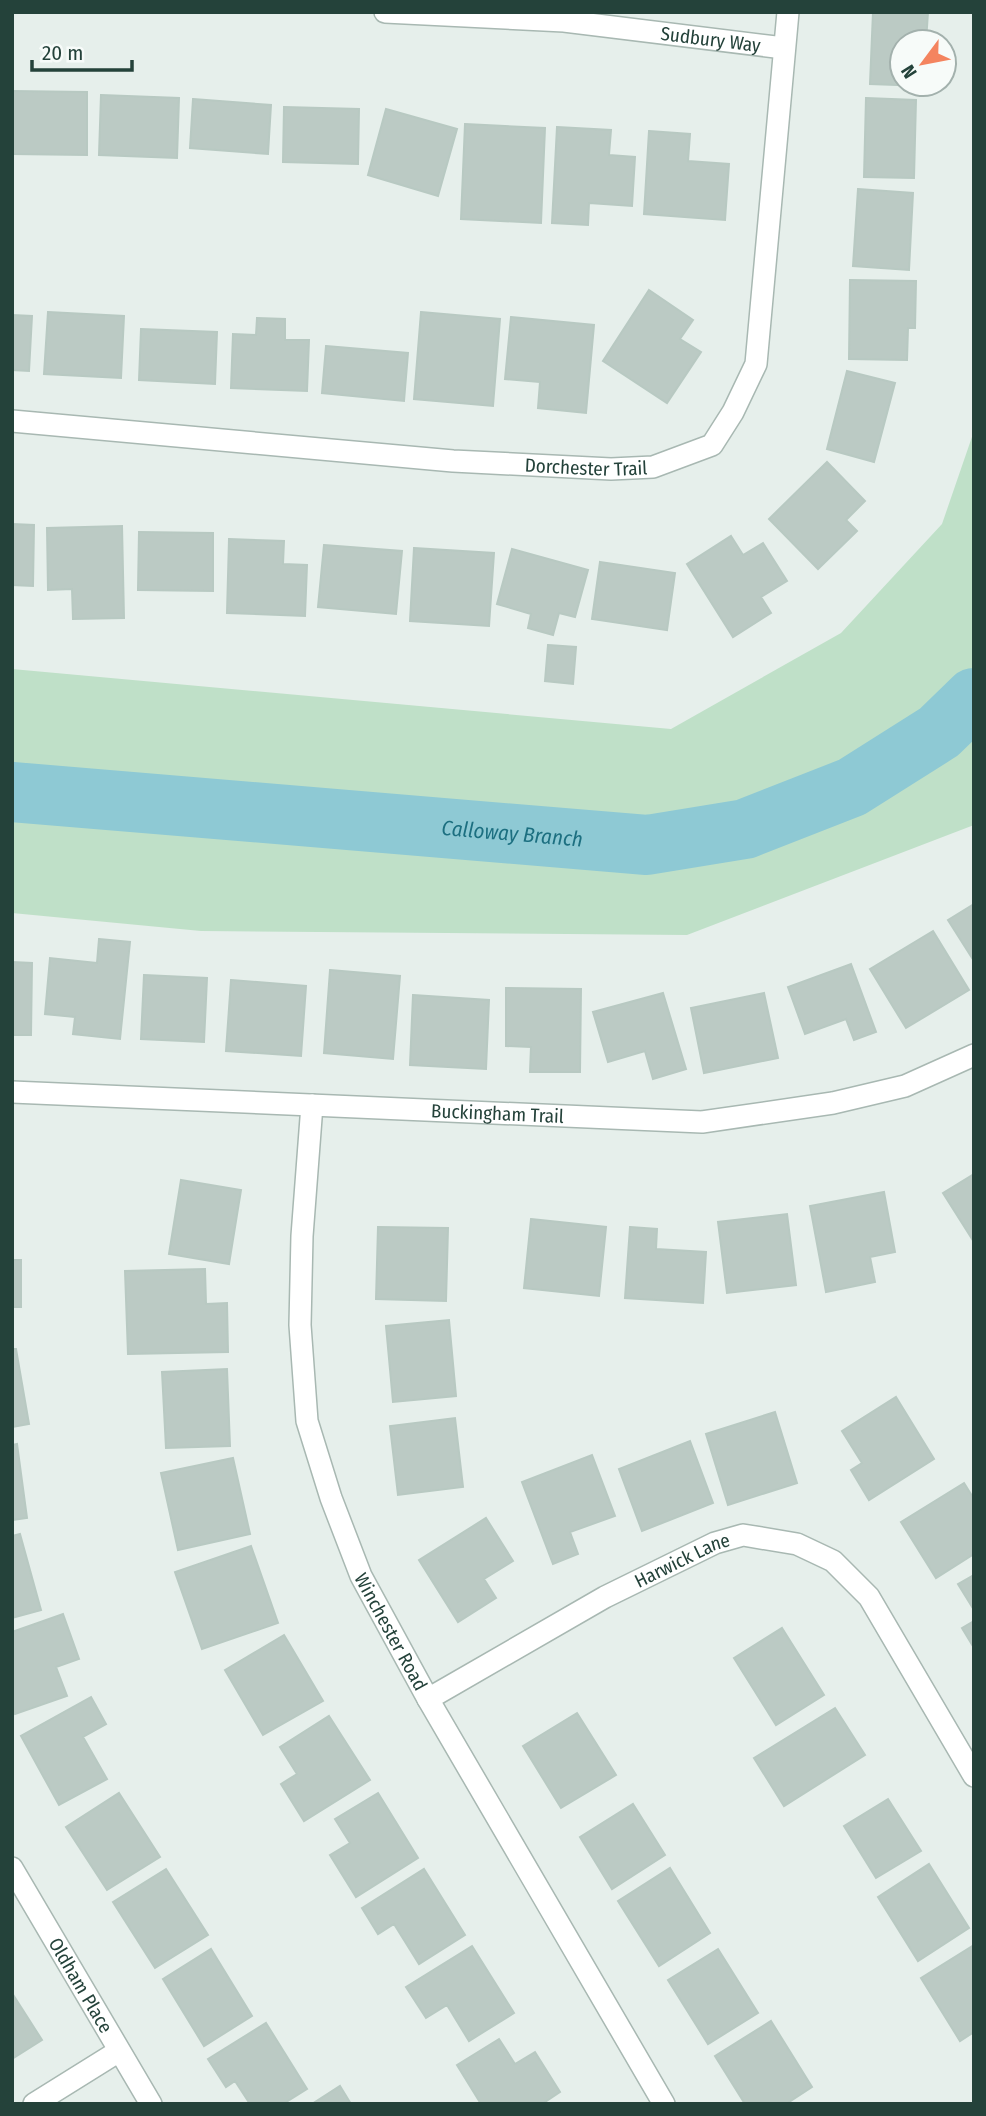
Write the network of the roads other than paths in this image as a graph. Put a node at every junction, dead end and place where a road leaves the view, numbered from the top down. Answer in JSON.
{"nodes":[{"id":1,"x":385,"y":12,"type":"edge"},
{"id":2,"x":788,"y":12,"type":"edge"},
{"id":3,"x":785,"y":48,"type":"junction"},
{"id":4,"x":12,"y":421,"type":"edge"},
{"id":5,"x":974,"y":1055,"type":"edge"},
{"id":6,"x":12,"y":1092,"type":"edge"},
{"id":7,"x":312,"y":1105,"type":"junction"},
{"id":8,"x":428,"y":1699,"type":"junction"},
{"id":9,"x":974,"y":1776,"type":"edge"},
{"id":10,"x":12,"y":1868,"type":"edge"},
{"id":11,"x":119,"y":2051,"type":"junction"},
{"id":12,"x":34,"y":2104,"type":"edge"},
{"id":13,"x":151,"y":2104,"type":"edge"},
{"id":14,"x":664,"y":2104,"type":"edge"}],
"edges":[{"from":1,"to":3,"type":"street","name":"Sudbury Way"},
{"from":2,"to":3,"type":"street","name":"Dorchester Trail"},
{"from":3,"to":4,"type":"street","name":"Dorchester Trail"},
{"from":5,"to":7,"type":"street","name":"Buckingham Trail"},
{"from":6,"to":7,"type":"street","name":"Buckingham Trail"},
{"from":7,"to":8,"type":"street","name":"Winchester Road"},
{"from":8,"to":9,"type":"street","name":"Harwick Lane"},
{"from":8,"to":14,"type":"street","name":"Winchester Road"},
{"from":10,"to":11,"type":"street","name":"Oldham Place"},
{"from":11,"to":12,"type":"street"},
{"from":11,"to":13,"type":"street","name":"Oldham Place"}]}
